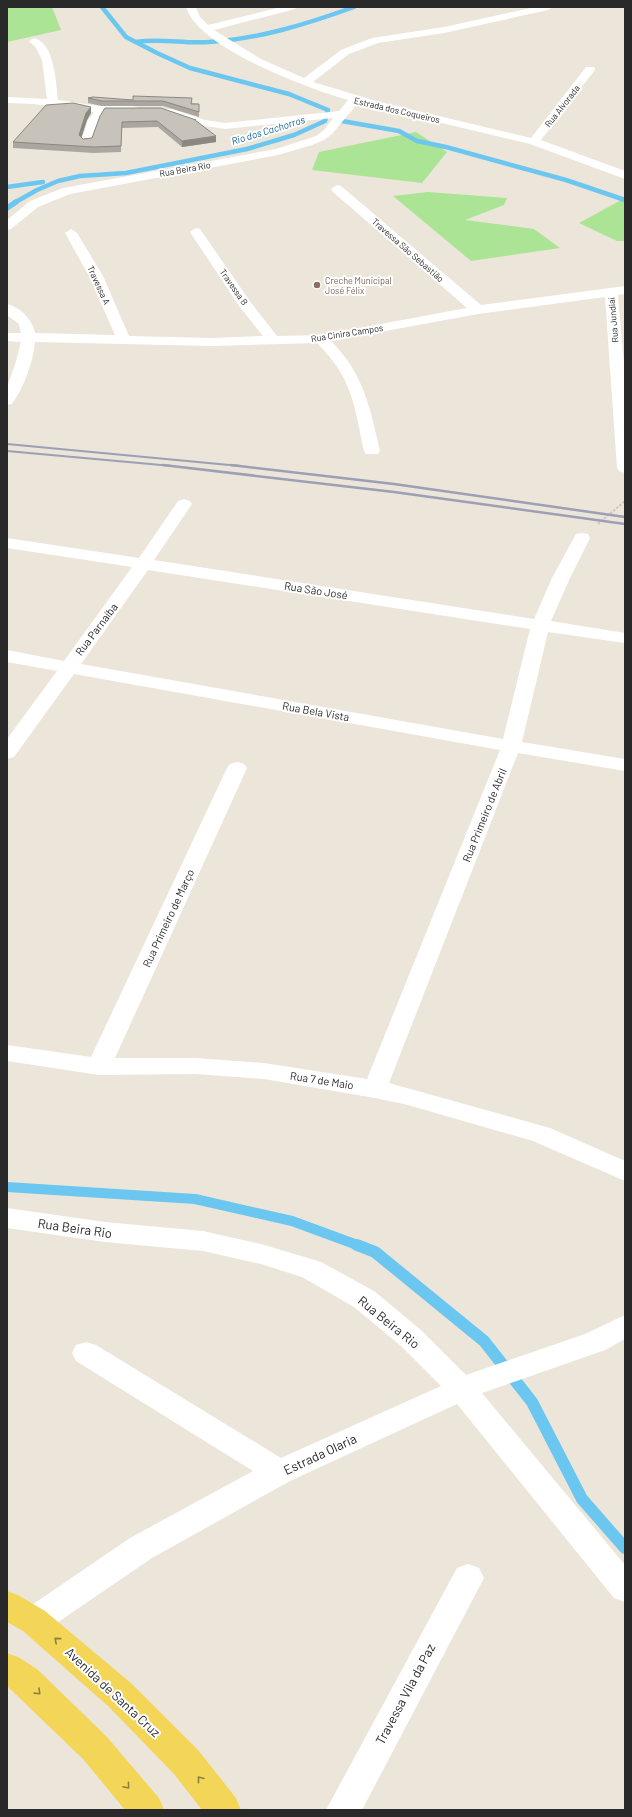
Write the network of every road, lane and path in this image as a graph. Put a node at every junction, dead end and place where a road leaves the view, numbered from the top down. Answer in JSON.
{"nodes":[{"id":1,"x":191,"y":7,"type":"edge"},
{"id":2,"x":292,"y":7,"type":"edge"},
{"id":3,"x":548,"y":7,"type":"edge"},
{"id":4,"x":206,"y":29,"type":"junction"},
{"id":5,"x":34,"y":41,"type":"dead end"},
{"id":6,"x":590,"y":69,"type":"dead end"},
{"id":7,"x":305,"y":83,"type":"junction"},
{"id":8,"x":122,"y":97,"type":"dead end"},
{"id":9,"x":7,"y":100,"type":"edge"},
{"id":10,"x":354,"y":100,"type":"junction"},
{"id":11,"x":54,"y":102,"type":"junction"},
{"id":12,"x":144,"y":109,"type":"edge"},
{"id":13,"x":102,"y":110,"type":"junction"},
{"id":14,"x":115,"y":110,"type":"junction"},
{"id":15,"x":158,"y":110,"type":"edge"},
{"id":16,"x":338,"y":117,"type":"junction"},
{"id":17,"x":88,"y":142,"type":"edge"},
{"id":18,"x":534,"y":142,"type":"junction"},
{"id":19,"x":625,"y":175,"type":"edge"},
{"id":20,"x":338,"y":189,"type":"dead end"},
{"id":21,"x":7,"y":226,"type":"edge"},
{"id":22,"x":196,"y":232,"type":"dead end"},
{"id":23,"x":71,"y":233,"type":"dead end"},
{"id":24,"x":618,"y":292,"type":"edge"},
{"id":25,"x":7,"y":308,"type":"edge"},
{"id":26,"x":478,"y":310,"type":"junction"},
{"id":27,"x":18,"y":337,"type":"edge"},
{"id":28,"x":123,"y":338,"type":"junction"},
{"id":29,"x":320,"y":339,"type":"junction"},
{"id":30,"x":274,"y":341,"type":"junction"},
{"id":31,"x":7,"y":401,"type":"edge"},
{"id":32,"x":372,"y":451,"type":"dead end"},
{"id":33,"x":625,"y":468,"type":"edge"},
{"id":34,"x":624,"y":502,"type":"edge"},
{"id":35,"x":184,"y":504,"type":"dead end"},
{"id":36,"x":582,"y":538,"type":"joint"},
{"id":37,"x":7,"y":542,"type":"edge"},
{"id":38,"x":145,"y":563,"type":"junction"},
{"id":39,"x":540,"y":626,"type":"junction"},
{"id":40,"x":625,"y":638,"type":"edge"},
{"id":41,"x":7,"y":656,"type":"edge"},
{"id":42,"x":68,"y":666,"type":"junction"},
{"id":43,"x":511,"y":746,"type":"junction"},
{"id":44,"x":7,"y":753,"type":"edge"},
{"id":45,"x":625,"y":765,"type":"edge"},
{"id":46,"x":237,"y":768,"type":"dead end"},
{"id":47,"x":7,"y":1053,"type":"edge"},
{"id":48,"x":99,"y":1067,"type":"junction"},
{"id":49,"x":376,"y":1089,"type":"junction"},
{"id":50,"x":625,"y":1172,"type":"edge"},
{"id":51,"x":7,"y":1218,"type":"edge"},
{"id":52,"x":625,"y":1326,"type":"edge"},
{"id":53,"x":86,"y":1353,"type":"dead end"},
{"id":54,"x":471,"y":1385,"type":"junction"},
{"id":55,"x":280,"y":1472,"type":"junction"},
{"id":56,"x":468,"y":1578,"type":"dead end"},
{"id":57,"x":625,"y":1588,"type":"edge"},
{"id":58,"x":20,"y":1613,"type":"edge"},
{"id":59,"x":7,"y":1668,"type":"edge"},
{"id":60,"x":147,"y":1810,"type":"edge"},
{"id":61,"x":224,"y":1810,"type":"edge"},
{"id":62,"x":343,"y":1810,"type":"edge"}],
"edges":[{"from":1,"to":4,"type":"street","name":"Estrada dos Coqueiros"},
{"from":2,"to":4,"type":"street"},
{"from":3,"to":7,"type":"street"},
{"from":4,"to":7,"type":"street","name":"Estrada dos Coqueiros"},
{"from":5,"to":11,"type":"street"},
{"from":6,"to":18,"type":"street","name":"Rua Alvorada"},
{"from":7,"to":10,"type":"street","name":"Estrada dos Coqueiros"},
{"from":8,"to":14,"type":"street"},
{"from":9,"to":11,"type":"street"},
{"from":10,"to":16,"type":"street","name":"Rua Beira Rio"},
{"from":10,"to":18,"type":"street","name":"Estrada dos Coqueiros"},
{"from":11,"to":13,"type":"street"},
{"from":12,"to":14,"type":"street"},
{"from":13,"to":14,"type":"street"},
{"from":13,"to":17,"type":"street"},
{"from":15,"to":16,"type":"street"},
{"from":16,"to":21,"type":"street","name":"Rua Beira Rio"},
{"from":18,"to":19,"type":"street","name":"Estrada dos Coqueiros"},
{"from":20,"to":26,"type":"street","name":"Travessa São Sebastião"},
{"from":22,"to":30,"type":"street","name":"Travessa B"},
{"from":23,"to":28,"type":"street","name":"Travessa A"},
{"from":24,"to":26,"type":"street","name":"Rua Cinira Campos"},
{"from":24,"to":33,"type":"street","name":"Rua Jundiaí"},
{"from":25,"to":27,"type":"street"},
{"from":26,"to":29,"type":"street","name":"Rua Cinira Campos"},
{"from":27,"to":28,"type":"street","name":"Rua Cinira Campos"},
{"from":27,"to":31,"type":"street"},
{"from":28,"to":30,"type":"street","name":"Rua Cinira Campos"},
{"from":29,"to":30,"type":"street","name":"Rua Cinira Campos"},
{"from":29,"to":32,"type":"street"},
{"from":34,"to":36,"type":"path"},
{"from":35,"to":38,"type":"street","name":"Rua Parnaíba"},
{"from":36,"to":39,"type":"street","name":"Rua Primeiro de Abril"},
{"from":37,"to":38,"type":"street","name":"Rua São José"},
{"from":38,"to":39,"type":"street","name":"Rua São José"},
{"from":38,"to":42,"type":"street","name":"Rua Parnaíba"},
{"from":39,"to":40,"type":"street","name":"Rua São José"},
{"from":39,"to":43,"type":"street","name":"Rua Primeiro de Abril"},
{"from":41,"to":42,"type":"street","name":"Rua Bela Vista"},
{"from":42,"to":43,"type":"street","name":"Rua Bela Vista"},
{"from":42,"to":44,"type":"street","name":"Rua Parnaíba"},
{"from":43,"to":45,"type":"street","name":"Rua Bela Vista"},
{"from":43,"to":49,"type":"street","name":"Rua Primeiro de Abril"},
{"from":46,"to":48,"type":"street","name":"Rua Primeiro de Março"},
{"from":47,"to":48,"type":"street","name":"Rua 7 de Maio"},
{"from":48,"to":49,"type":"street","name":"Rua 7 de Maio"},
{"from":49,"to":50,"type":"street","name":"Rua 7 de Maio"},
{"from":51,"to":54,"type":"street","name":"Rua Beira Rio"},
{"from":52,"to":54,"type":"street","name":"Estrada Olaria"},
{"from":53,"to":55,"type":"street"},
{"from":54,"to":55,"type":"street","name":"Estrada Olaria"},
{"from":54,"to":57,"type":"street","name":"Rua Beira Rio"},
{"from":55,"to":58,"type":"street","name":"Estrada Olaria"},
{"from":56,"to":62,"type":"street","name":"Travessa Vila da Paz"},
{"from":61,"to":58,"type":"main road","name":"Avenida de Santa Cruz","one_way":true},
{"from":59,"to":60,"type":"main road","one_way":true}]}
